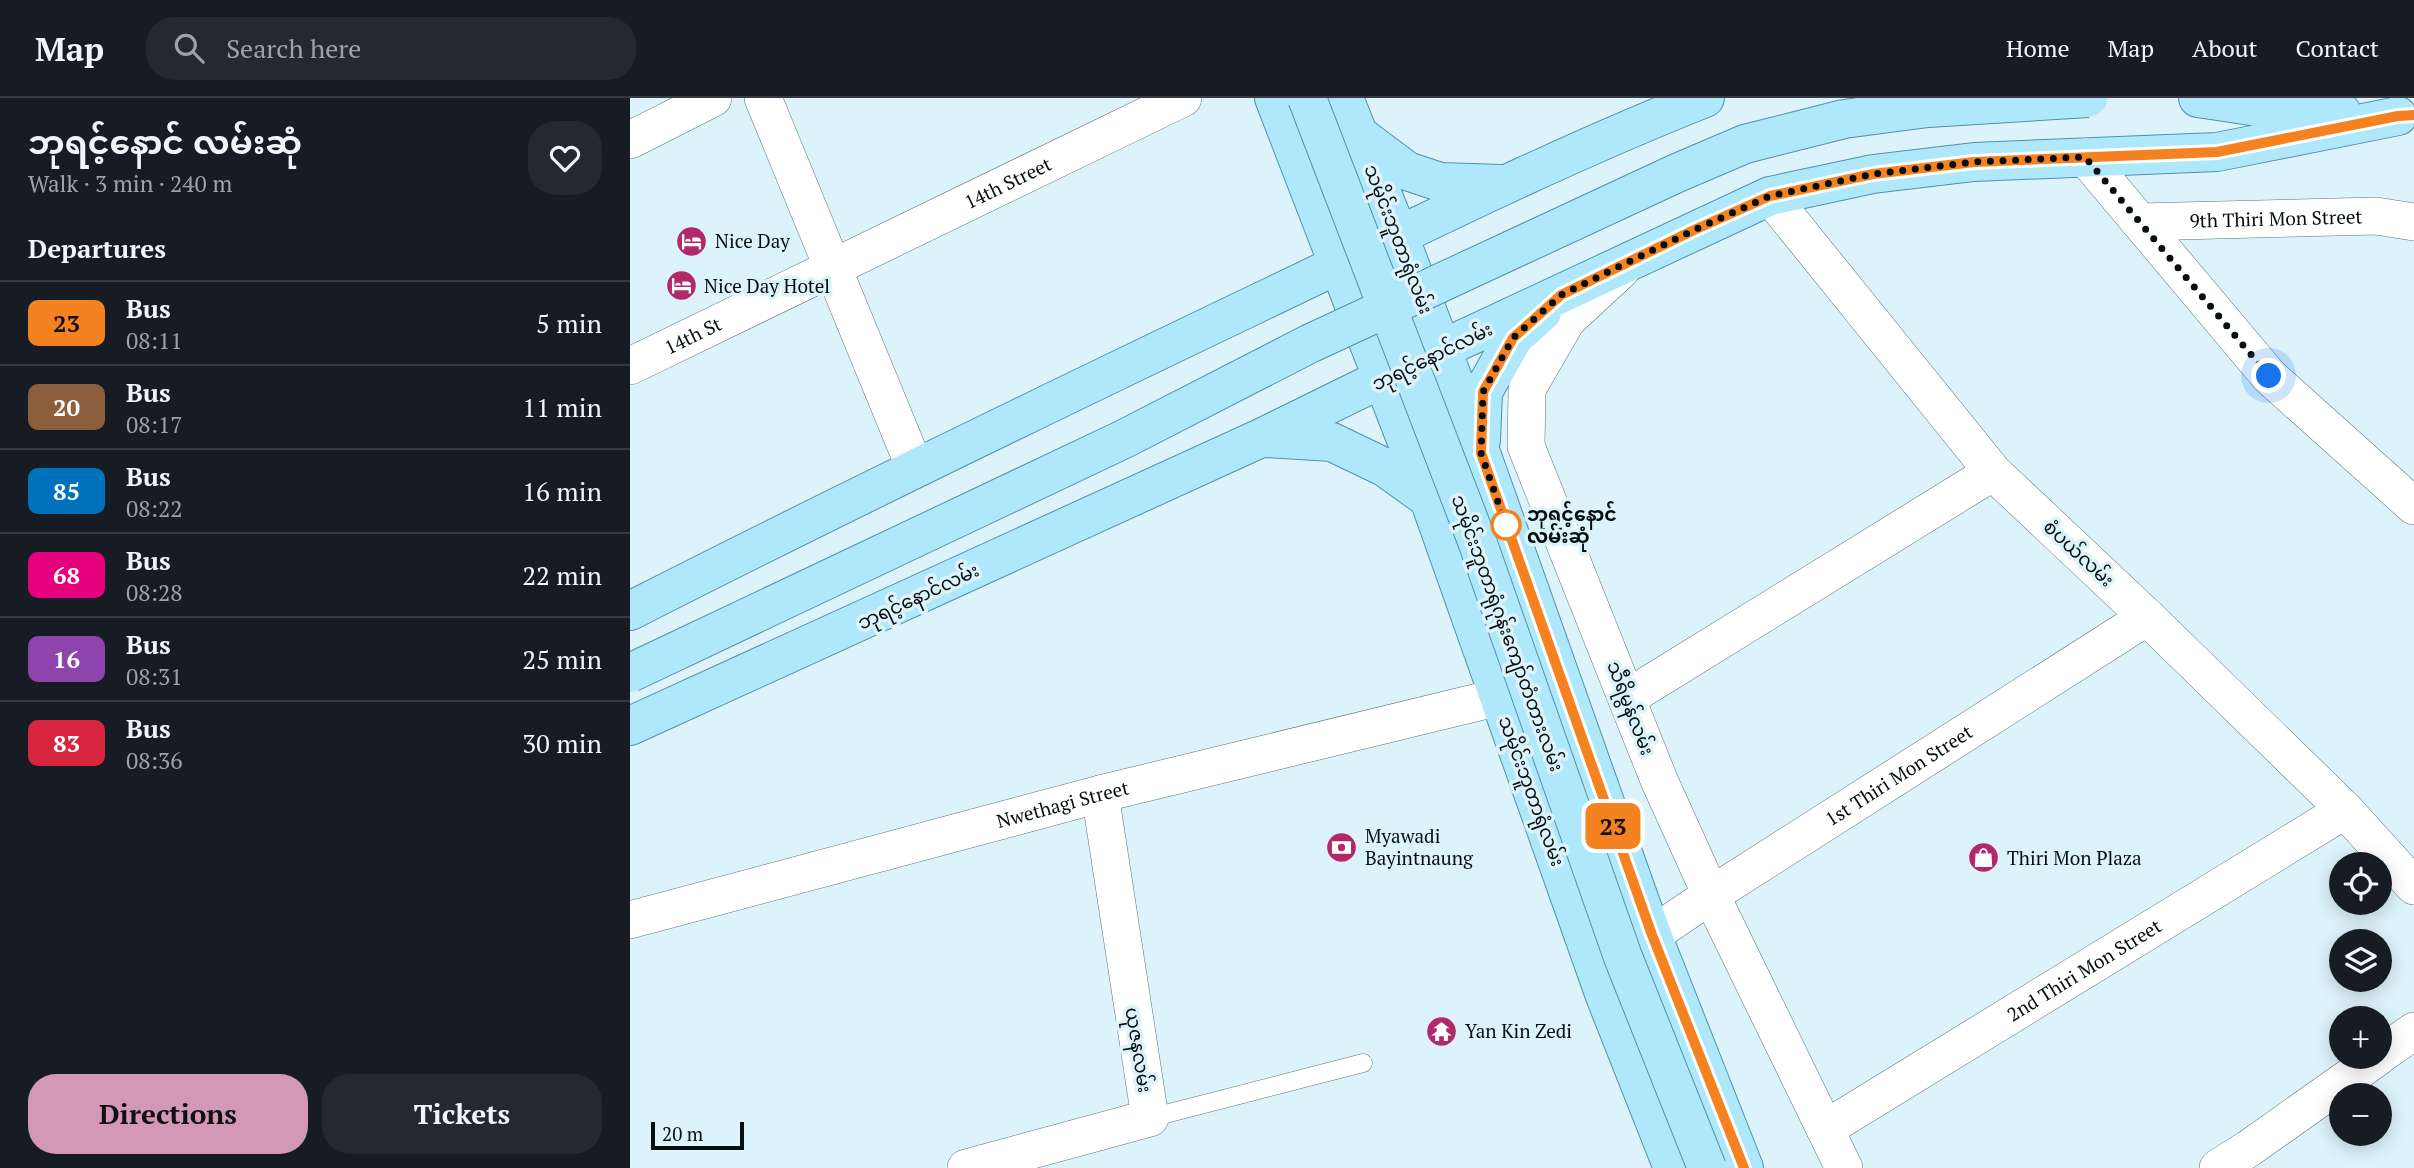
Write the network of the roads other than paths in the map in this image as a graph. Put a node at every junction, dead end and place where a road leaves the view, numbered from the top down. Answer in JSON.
{"nodes":[{"id":1,"x":713,"y":98,"type":"edge"},
{"id":2,"x":763,"y":98,"type":"edge"},
{"id":3,"x":1182,"y":98,"type":"edge"},
{"id":4,"x":1274,"y":98,"type":"edge"},
{"id":5,"x":1307,"y":98,"type":"edge"},
{"id":6,"x":1344,"y":98,"type":"edge"},
{"id":7,"x":1705,"y":98,"type":"edge"},
{"id":8,"x":2088,"y":98,"type":"edge"},
{"id":9,"x":2198,"y":98,"type":"edge"},
{"id":10,"x":2406,"y":116,"type":"edge"},
{"id":11,"x":1358,"y":134,"type":"junction"},
{"id":12,"x":630,"y":140,"type":"edge"},
{"id":13,"x":2085,"y":157,"type":"junction"},
{"id":14,"x":1508,"y":184,"type":"junction"},
{"id":15,"x":1770,"y":196,"type":"junction"},
{"id":16,"x":2140,"y":222,"type":"junction"},
{"id":17,"x":2414,"y":222,"type":"edge"},
{"id":18,"x":1399,"y":236,"type":"junction"},
{"id":19,"x":1632,"y":261,"type":"junction"},
{"id":20,"x":1339,"y":264,"type":"junction"},
{"id":21,"x":832,"y":267,"type":"junction"},
{"id":22,"x":1561,"y":295,"type":"junction"},
{"id":23,"x":1442,"y":349,"type":"junction"},
{"id":24,"x":630,"y":366,"type":"edge"},
{"id":25,"x":1383,"y":379,"type":"junction"},
{"id":26,"x":1261,"y":438,"type":"junction"},
{"id":27,"x":1481,"y":453,"type":"junction"},
{"id":28,"x":915,"y":468,"type":"junction"},
{"id":29,"x":1993,"y":472,"type":"junction"},
{"id":30,"x":1429,"y":499,"type":"junction"},
{"id":31,"x":2414,"y":506,"type":"edge"},
{"id":32,"x":630,"y":611,"type":"edge"},
{"id":33,"x":2147,"y":618,"type":"junction"},
{"id":34,"x":630,"y":673,"type":"edge"},
{"id":35,"x":1499,"y":698,"type":"junction"},
{"id":36,"x":1627,"y":698,"type":"junction"},
{"id":37,"x":630,"y":726,"type":"edge"},
{"id":38,"x":1100,"y":794,"type":"junction"},
{"id":39,"x":2345,"y":810,"type":"junction"},
{"id":40,"x":2414,"y":886,"type":"edge"},
{"id":41,"x":1711,"y":895,"type":"junction"},
{"id":42,"x":630,"y":920,"type":"edge"},
{"id":43,"x":1652,"y":935,"type":"junction"},
{"id":44,"x":2414,"y":1031,"type":"edge"},
{"id":45,"x":2392,"y":1047,"type":"edge"},
{"id":46,"x":1363,"y":1063,"type":"dead end"},
{"id":47,"x":2363,"y":1069,"type":"edge"},
{"id":48,"x":1150,"y":1118,"type":"junction"},
{"id":49,"x":1825,"y":1129,"type":"junction"},
{"id":50,"x":2254,"y":1159,"type":"edge"},
{"id":51,"x":966,"y":1168,"type":"edge"},
{"id":52,"x":1673,"y":1168,"type":"edge"},
{"id":53,"x":1707,"y":1168,"type":"edge"},
{"id":54,"x":1744,"y":1168,"type":"edge"},
{"id":55,"x":1844,"y":1168,"type":"edge"},
{"id":56,"x":2218,"y":1168,"type":"edge"}],
"edges":[{"from":1,"to":12,"type":"street"},
{"from":2,"to":21,"type":"street"},
{"from":3,"to":21,"type":"street","name":"14th Street"},
{"from":4,"to":20,"type":"main road","name":"သမိုင်းဘူတာရုံလမ်း"},
{"from":5,"to":53,"type":"main road","name":"သမိုင်းဘူတာရုံဂုန်းကျော်တံတားလမ်း","bridge":true},
{"from":6,"to":11,"type":"main road","name":"သမိုင်းဘူတာရုံလမ်း"},
{"from":7,"to":14,"type":"main road"},
{"from":8,"to":34,"type":"main road","bridge":true},
{"from":9,"to":10,"type":"main road","name":"ဘုရင့်နောင်လမ်း"},
{"from":10,"to":13,"type":"main road","name":"ဘုရင့်နောင်လမ်း"},
{"from":11,"to":14,"type":"main road"},
{"from":11,"to":18,"type":"main road","name":"သမိုင်းဘူတာရုံလမ်း"},
{"from":13,"to":15,"type":"main road","name":"ဘုရင့်နောင်လမ်း"},
{"from":13,"to":16,"type":"street"},
{"from":14,"to":18,"type":"main road"},
{"from":15,"to":19,"type":"main road","name":"ဘုရင့်နောင်လမ်း"},
{"from":15,"to":29,"type":"street","name":"စံပယ်လမ်း"},
{"from":16,"to":17,"type":"street","name":"9th Thiri Mon Street"},
{"from":16,"to":31,"type":"street"},
{"from":18,"to":20,"type":"main road"},
{"from":18,"to":23,"type":"main road","name":"သမိုင်းဘူတာရုံလမ်း"},
{"from":19,"to":22,"type":"main road","name":"ဘုရင့်နောင်လမ်း"},
{"from":19,"to":36,"type":"street","name":"သီရိမွန်လမ်း"},
{"from":20,"to":25,"type":"main road","name":"သမိုင်းဘူတာရုံလမ်း"},
{"from":20,"to":28,"type":"main road"},
{"from":21,"to":24,"type":"street","name":"14th St"},
{"from":21,"to":28,"type":"street"},
{"from":22,"to":23,"type":"main road","name":"ဘုရင့်နောင်လမ်း"},
{"from":22,"to":27,"type":"main road"},
{"from":23,"to":25,"type":"main road","name":"ဘုရင့်နောင်လမ်း"},
{"from":23,"to":27,"type":"main road","name":"သမိုင်းဘူတာရုံလမ်း"},
{"from":25,"to":26,"type":"main road","name":"ဘုရင့်နောင်လမ်း"},
{"from":25,"to":30,"type":"main road","name":"သမိုင်းဘူတာရုံလမ်း"},
{"from":26,"to":30,"type":"main road"},
{"from":26,"to":37,"type":"main road","name":"ဘုရင့်နောင်လမ်း"},
{"from":27,"to":43,"type":"main road","name":"သမိုင်းဘူတာရုံလမ်း"},
{"from":28,"to":32,"type":"main road"},
{"from":29,"to":33,"type":"street","name":"စံပယ်လမ်း"},
{"from":29,"to":36,"type":"street"},
{"from":30,"to":35,"type":"main road","name":"သမိုင်းဘူတာရုံလမ်း"},
{"from":33,"to":39,"type":"street","name":"စံပယ်လမ်း"},
{"from":33,"to":41,"type":"street","name":"1st Thiri Mon Street"},
{"from":35,"to":38,"type":"street","name":"Nwethagi Street"},
{"from":35,"to":52,"type":"main road","name":"သမိုင်းဘူတာရုံလမ်း"},
{"from":36,"to":41,"type":"street","name":"သီရိမွန်လမ်း"},
{"from":38,"to":42,"type":"street","name":"Nwethagi Street"},
{"from":38,"to":48,"type":"street","name":"ယုဇနလမ်း"},
{"from":39,"to":40,"type":"street","name":"စံပယ်လမ်း"},
{"from":39,"to":49,"type":"street","name":"2nd Thiri Mon Street"},
{"from":41,"to":43,"type":"street","name":"1st Thiri Mon Street"},
{"from":41,"to":49,"type":"street","name":"သီရိမွန်လမ်း"},
{"from":43,"to":54,"type":"main road","name":"သမိုင်းဘူတာရုံလမ်း"},
{"from":44,"to":45,"type":"street"},
{"from":46,"to":48,"type":"lane"},
{"from":47,"to":50,"type":"street"},
{"from":48,"to":51,"type":"street","name":"ယုဇနလမ်း"},
{"from":49,"to":55,"type":"street","name":"သီရိမွန်လမ်း"},
{"from":50,"to":56,"type":"street"}]}
